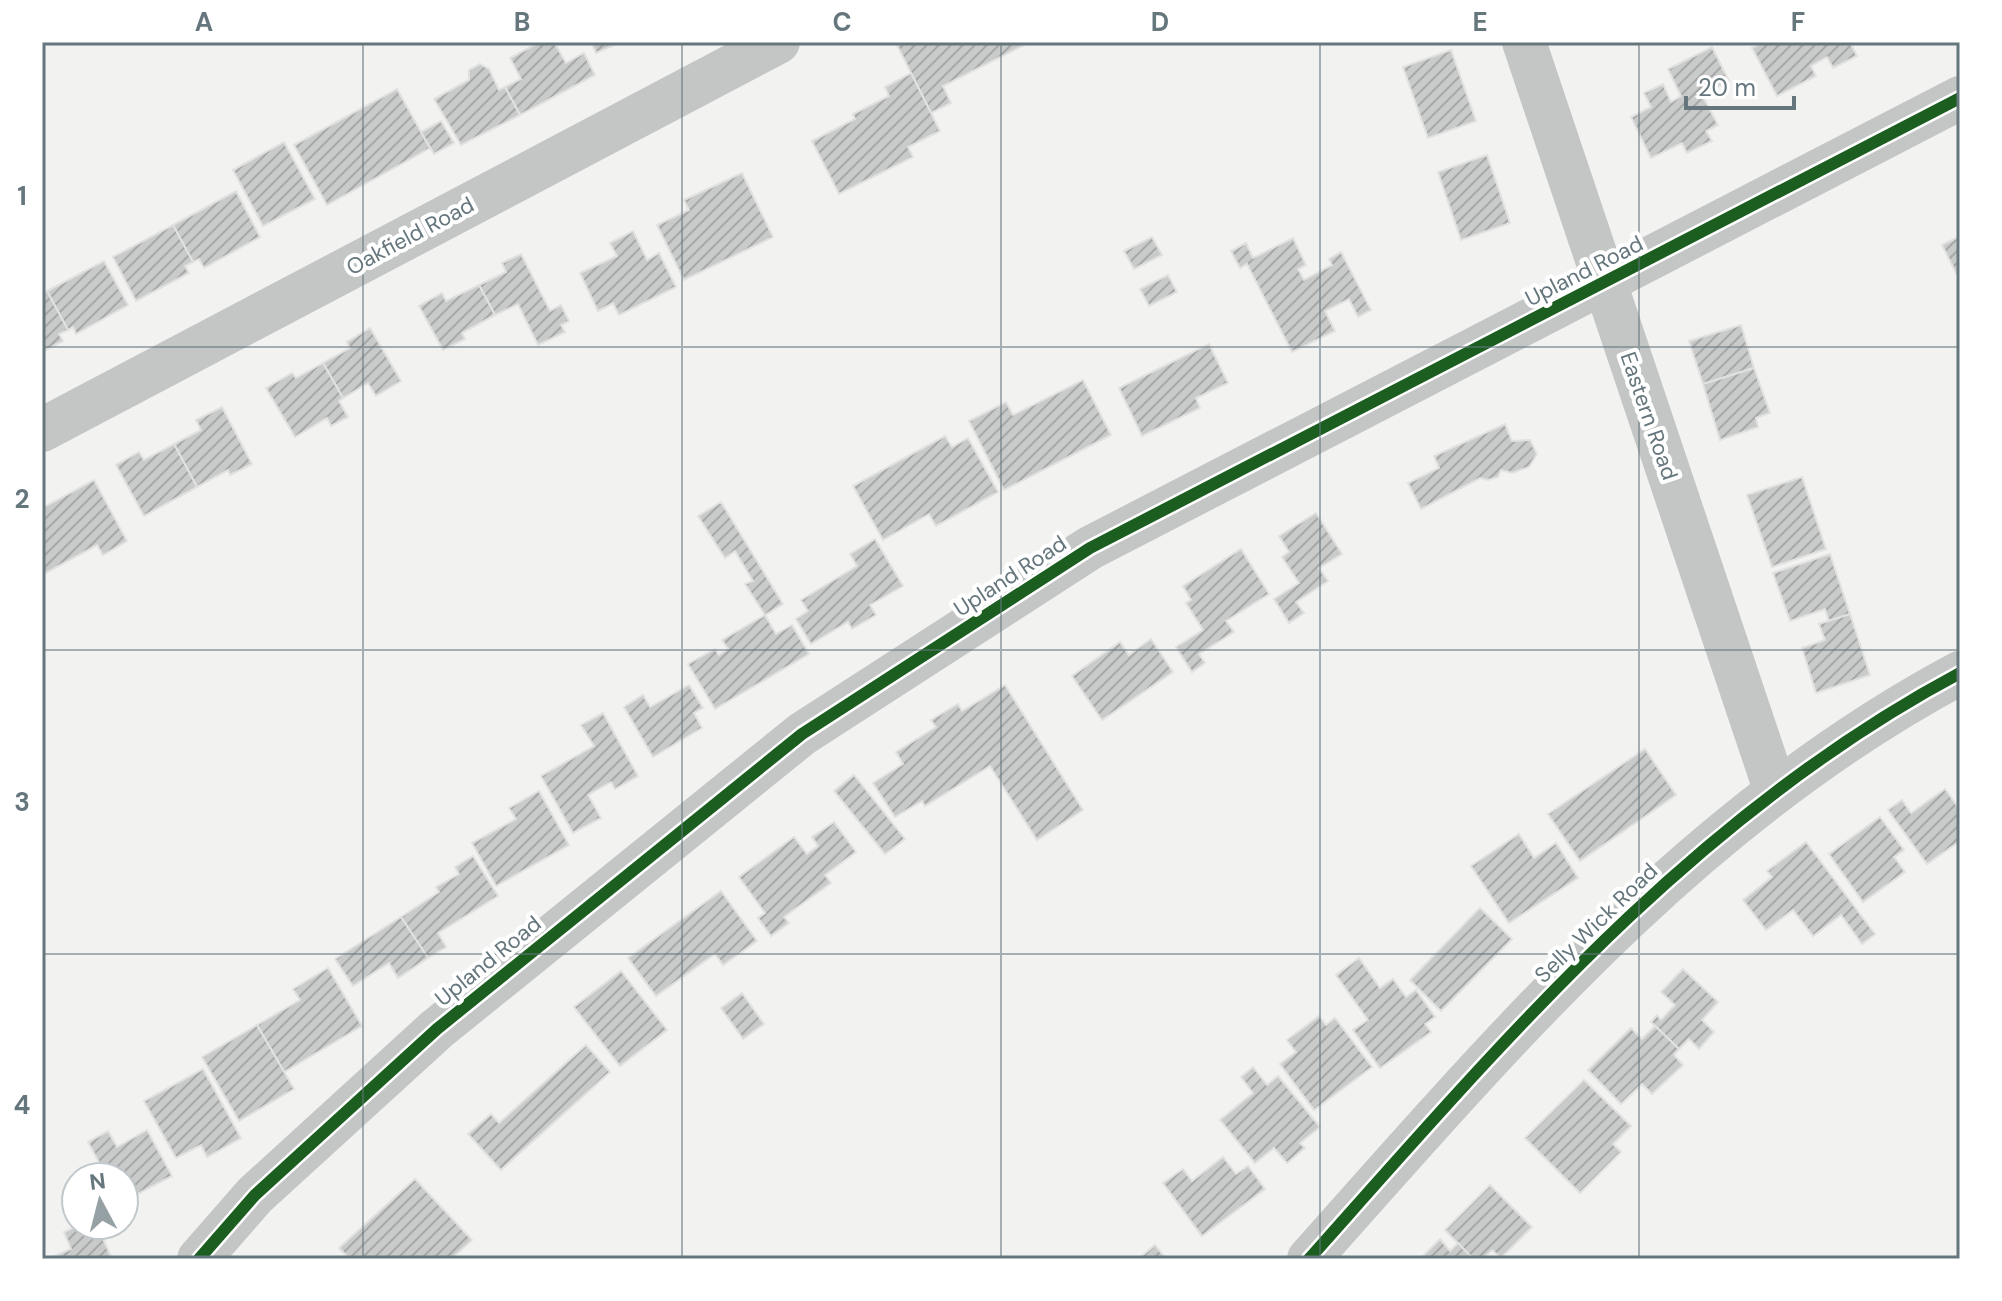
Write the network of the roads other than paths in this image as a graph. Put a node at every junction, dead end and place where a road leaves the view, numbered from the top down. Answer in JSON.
{"nodes":[{"id":1,"x":778,"y":42,"type":"edge"},
{"id":2,"x":1524,"y":42,"type":"edge"},
{"id":3,"x":1960,"y":98,"type":"edge"},
{"id":4,"x":1605,"y":282,"type":"junction"},
{"id":5,"x":42,"y":430,"type":"edge"},
{"id":6,"x":1960,"y":673,"type":"edge"},
{"id":7,"x":1775,"y":789,"type":"junction"},
{"id":8,"x":199,"y":1259,"type":"edge"},
{"id":9,"x":1309,"y":1259,"type":"edge"}],
"edges":[{"from":1,"to":5,"type":"street","name":"Oakfield Road"},
{"from":2,"to":4,"type":"street","name":"Eastern Road"},
{"from":3,"to":4,"type":"street","name":"Upland Road"},
{"from":4,"to":7,"type":"street","name":"Eastern Road"},
{"from":4,"to":8,"type":"street","name":"Upland Road"},
{"from":6,"to":7,"type":"street","name":"Selly Wick Road"},
{"from":7,"to":9,"type":"street","name":"Selly Wick Road"}]}
